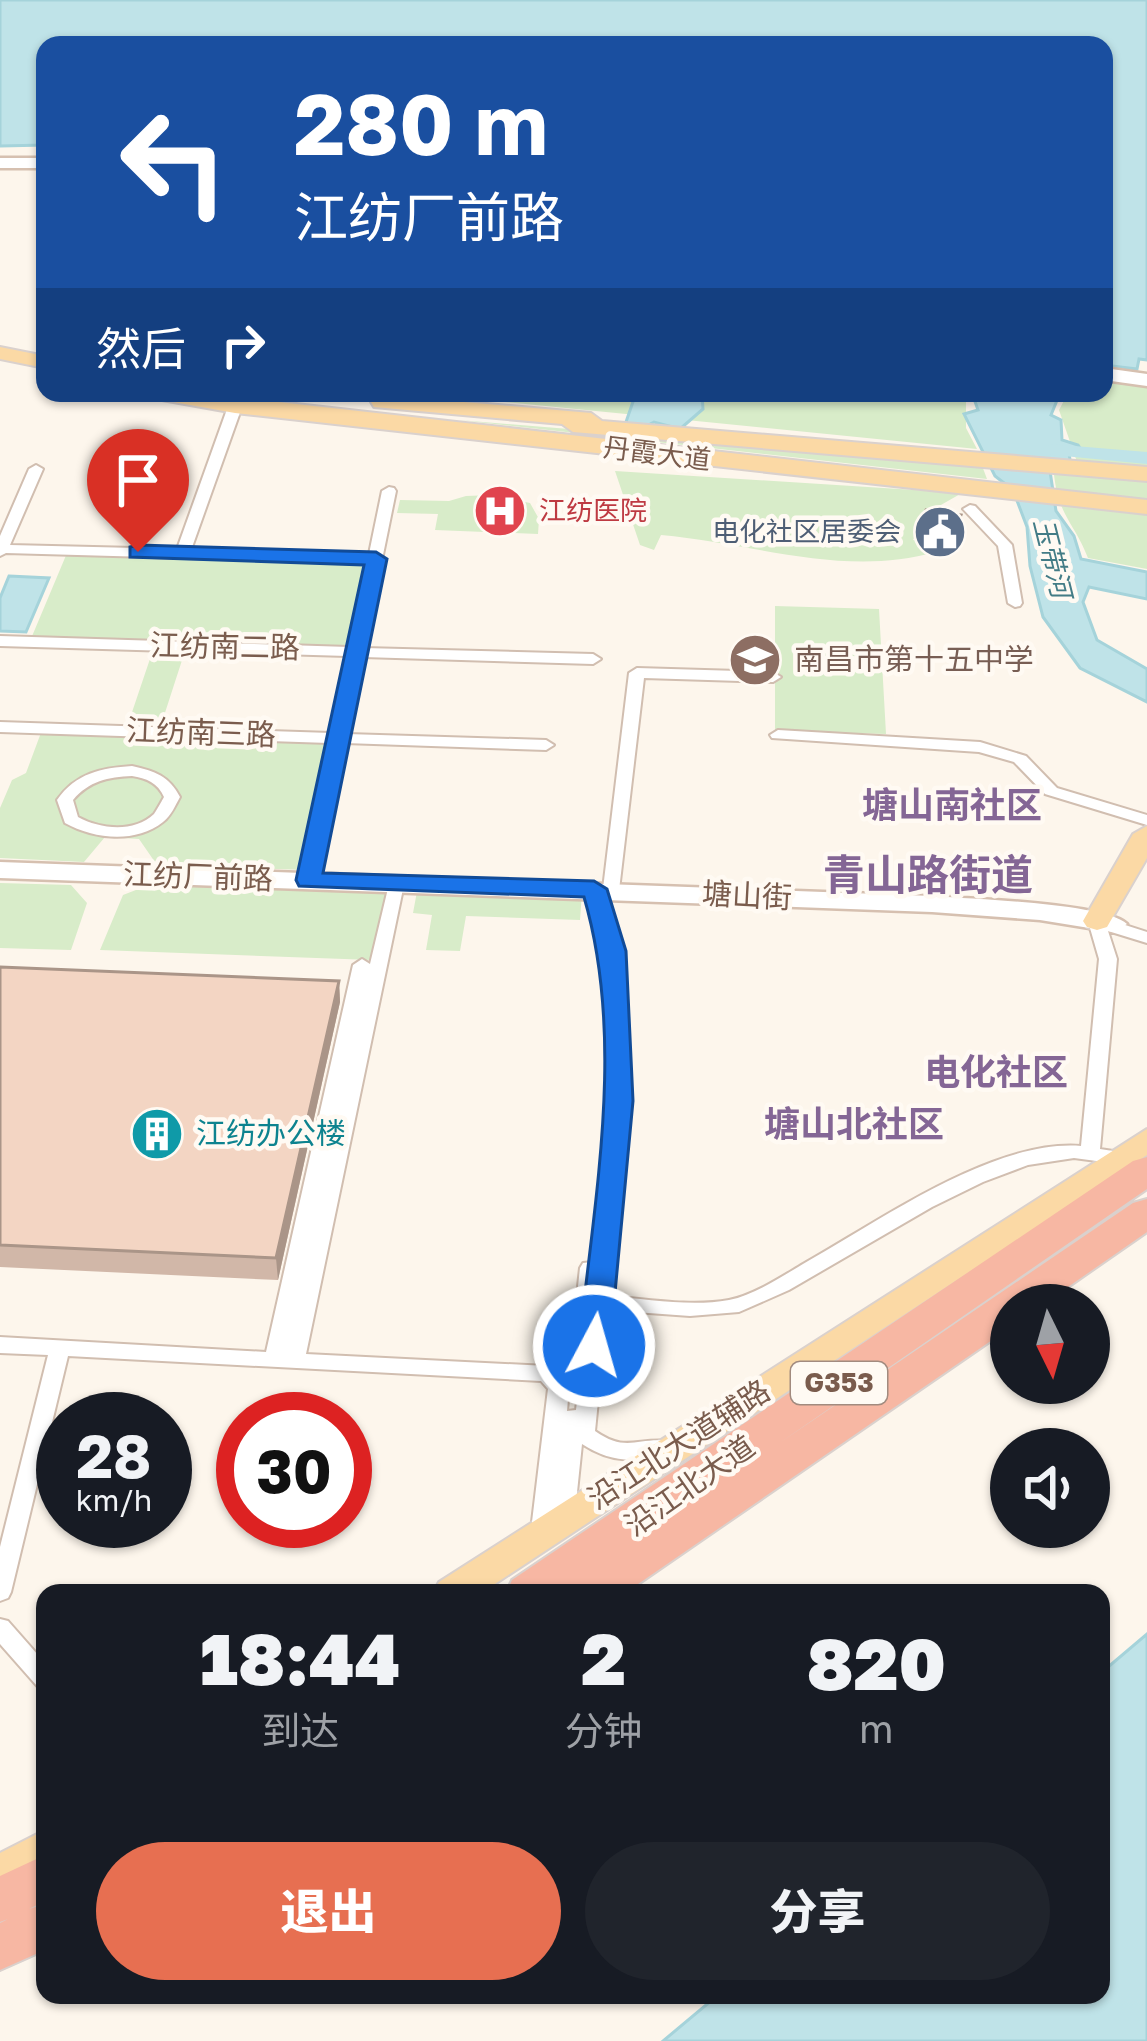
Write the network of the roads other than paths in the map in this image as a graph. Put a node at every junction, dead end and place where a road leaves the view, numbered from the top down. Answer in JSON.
{"nodes":[{"id":1,"x":0,"y":163,"type":"edge"},
{"id":2,"x":36,"y":163,"type":"edge"},
{"id":3,"x":0,"y":353,"type":"edge"},
{"id":4,"x":36,"y":360,"type":"edge"},
{"id":5,"x":0,"y":364,"type":"edge"},
{"id":6,"x":36,"y":370,"type":"edge"},
{"id":7,"x":1113,"y":375,"type":"edge"},
{"id":8,"x":1147,"y":380,"type":"edge"},
{"id":9,"x":231,"y":402,"type":"edge"},
{"id":10,"x":266,"y":402,"type":"edge"},
{"id":11,"x":283,"y":402,"type":"edge"},
{"id":12,"x":387,"y":402,"type":"edge"},
{"id":13,"x":980,"y":457,"type":"junction"},
{"id":14,"x":36,"y":469,"type":"dead end"},
{"id":15,"x":1147,"y":471,"type":"edge"},
{"id":16,"x":388,"y":491,"type":"dead end"},
{"id":17,"x":1147,"y":503,"type":"edge"},
{"id":18,"x":970,"y":509,"type":"dead end"},
{"id":19,"x":0,"y":550,"type":"edge"},
{"id":20,"x":183,"y":553,"type":"junction"},
{"id":21,"x":376,"y":559,"type":"junction"},
{"id":22,"x":1016,"y":603,"type":"dead end"},
{"id":23,"x":0,"y":641,"type":"edge"},
{"id":24,"x":357,"y":650,"type":"junction"},
{"id":25,"x":593,"y":659,"type":"dead end"},
{"id":26,"x":773,"y":677,"type":"dead end"},
{"id":27,"x":0,"y":728,"type":"edge"},
{"id":28,"x":142,"y":730,"type":"junction"},
{"id":29,"x":778,"y":735,"type":"dead end"},
{"id":30,"x":339,"y":737,"type":"junction"},
{"id":31,"x":546,"y":745,"type":"dead end"},
{"id":32,"x":132,"y":771,"type":"junction"},
{"id":33,"x":1147,"y":820,"type":"edge"},
{"id":34,"x":1147,"y":834,"type":"edge"},
{"id":35,"x":1147,"y":863,"type":"edge"},
{"id":36,"x":0,"y":870,"type":"edge"},
{"id":37,"x":308,"y":880,"type":"junction"},
{"id":38,"x":396,"y":884,"type":"junction"},
{"id":39,"x":597,"y":889,"type":"junction"},
{"id":40,"x":1106,"y":923,"type":"junction"},
{"id":41,"x":1147,"y":934,"type":"edge"},
{"id":42,"x":362,"y":965,"type":"dead end"},
{"id":43,"x":1126,"y":1154,"type":"edge"},
{"id":44,"x":1147,"y":1213,"type":"edge"},
{"id":45,"x":1044,"y":1284,"type":"edge"},
{"id":46,"x":593,"y":1302,"type":"junction"},
{"id":47,"x":990,"y":1321,"type":"edge"},
{"id":48,"x":0,"y":1346,"type":"edge"},
{"id":49,"x":59,"y":1348,"type":"junction"},
{"id":50,"x":285,"y":1357,"type":"junction"},
{"id":51,"x":694,"y":1435,"type":"junction"},
{"id":52,"x":553,"y":1522,"type":"junction"},
{"id":53,"x":465,"y":1584,"type":"edge"},
{"id":54,"x":540,"y":1584,"type":"edge"},
{"id":55,"x":603,"y":1584,"type":"edge"},
{"id":56,"x":0,"y":1592,"type":"edge"},
{"id":57,"x":0,"y":1628,"type":"edge"},
{"id":58,"x":36,"y":1669,"type":"edge"},
{"id":59,"x":36,"y":1854,"type":"edge"},
{"id":60,"x":0,"y":1874,"type":"edge"},
{"id":61,"x":36,"y":1882,"type":"edge"},
{"id":62,"x":0,"y":1900,"type":"edge"},
{"id":63,"x":36,"y":1930,"type":"edge"},
{"id":64,"x":0,"y":1948,"type":"edge"}],
"edges":[{"from":1,"to":2,"type":"main road"},
{"from":3,"to":4,"type":"main road"},
{"from":5,"to":6,"type":"main road"},
{"from":7,"to":8,"type":"main road"},
{"from":9,"to":20,"type":"street"},
{"from":10,"to":17,"type":"main road","name":"丹霞大道"},
{"from":11,"to":13,"type":"main road","name":"丹霞大道"},
{"from":12,"to":13,"type":"main road","name":"丹霞大道"},
{"from":13,"to":15,"type":"main road","name":"丹霞大道"},
{"from":14,"to":19,"type":"street"},
{"from":16,"to":21,"type":"street"},
{"from":18,"to":22,"type":"street"},
{"from":19,"to":20,"type":"street"},
{"from":20,"to":21,"type":"street"},
{"from":21,"to":24,"type":"street"},
{"from":23,"to":24,"type":"street","name":"江纺南二路"},
{"from":24,"to":25,"type":"street","name":"江纺南二路"},
{"from":24,"to":30,"type":"street"},
{"from":26,"to":39,"type":"street"},
{"from":27,"to":28,"type":"street","name":"江纺南三路"},
{"from":28,"to":30,"type":"street","name":"江纺南三路"},
{"from":28,"to":32,"type":"street"},
{"from":29,"to":33,"type":"street"},
{"from":30,"to":31,"type":"street","name":"江纺南三路"},
{"from":30,"to":37,"type":"street"},
{"from":32,"to":32,"type":"street"},
{"from":34,"to":40,"type":"main road"},
{"from":35,"to":40,"type":"main road"},
{"from":36,"to":37,"type":"main road","name":"江纺厂前路"},
{"from":37,"to":38,"type":"main road","name":"江纺厂前路"},
{"from":38,"to":39,"type":"main road","name":"江纺厂前路"},
{"from":38,"to":50,"type":"street"},
{"from":39,"to":40,"type":"main road","name":"塘山街"},
{"from":39,"to":46,"type":"street"},
{"from":40,"to":41,"type":"street","name":"塘山街"},
{"from":40,"to":43,"type":"street"},
{"from":42,"to":50,"type":"street"},
{"from":43,"to":46,"type":"street"},
{"from":43,"to":51,"type":"main road","name":"沿江北大道辅路"},
{"from":43,"to":54,"type":"highway","name":"沿江北大道","number":"G353"},
{"from":44,"to":45,"type":"highway","name":"沿江北大道","number":"G353"},
{"from":46,"to":51,"type":"street"},
{"from":46,"to":52,"type":"street"},
{"from":47,"to":55,"type":"highway","name":"沿江北大道","number":"G353"},
{"from":48,"to":49,"type":"street"},
{"from":49,"to":50,"type":"street"},
{"from":49,"to":56,"type":"street"},
{"from":50,"to":52,"type":"street"},
{"from":51,"to":52,"type":"main road","name":"沿江北大道辅路"},
{"from":52,"to":53,"type":"main road","name":"沿江北大道辅路"},
{"from":57,"to":58,"type":"street"},
{"from":59,"to":60,"type":"main road"},
{"from":61,"to":62,"type":"highway"},
{"from":63,"to":64,"type":"highway"}]}
